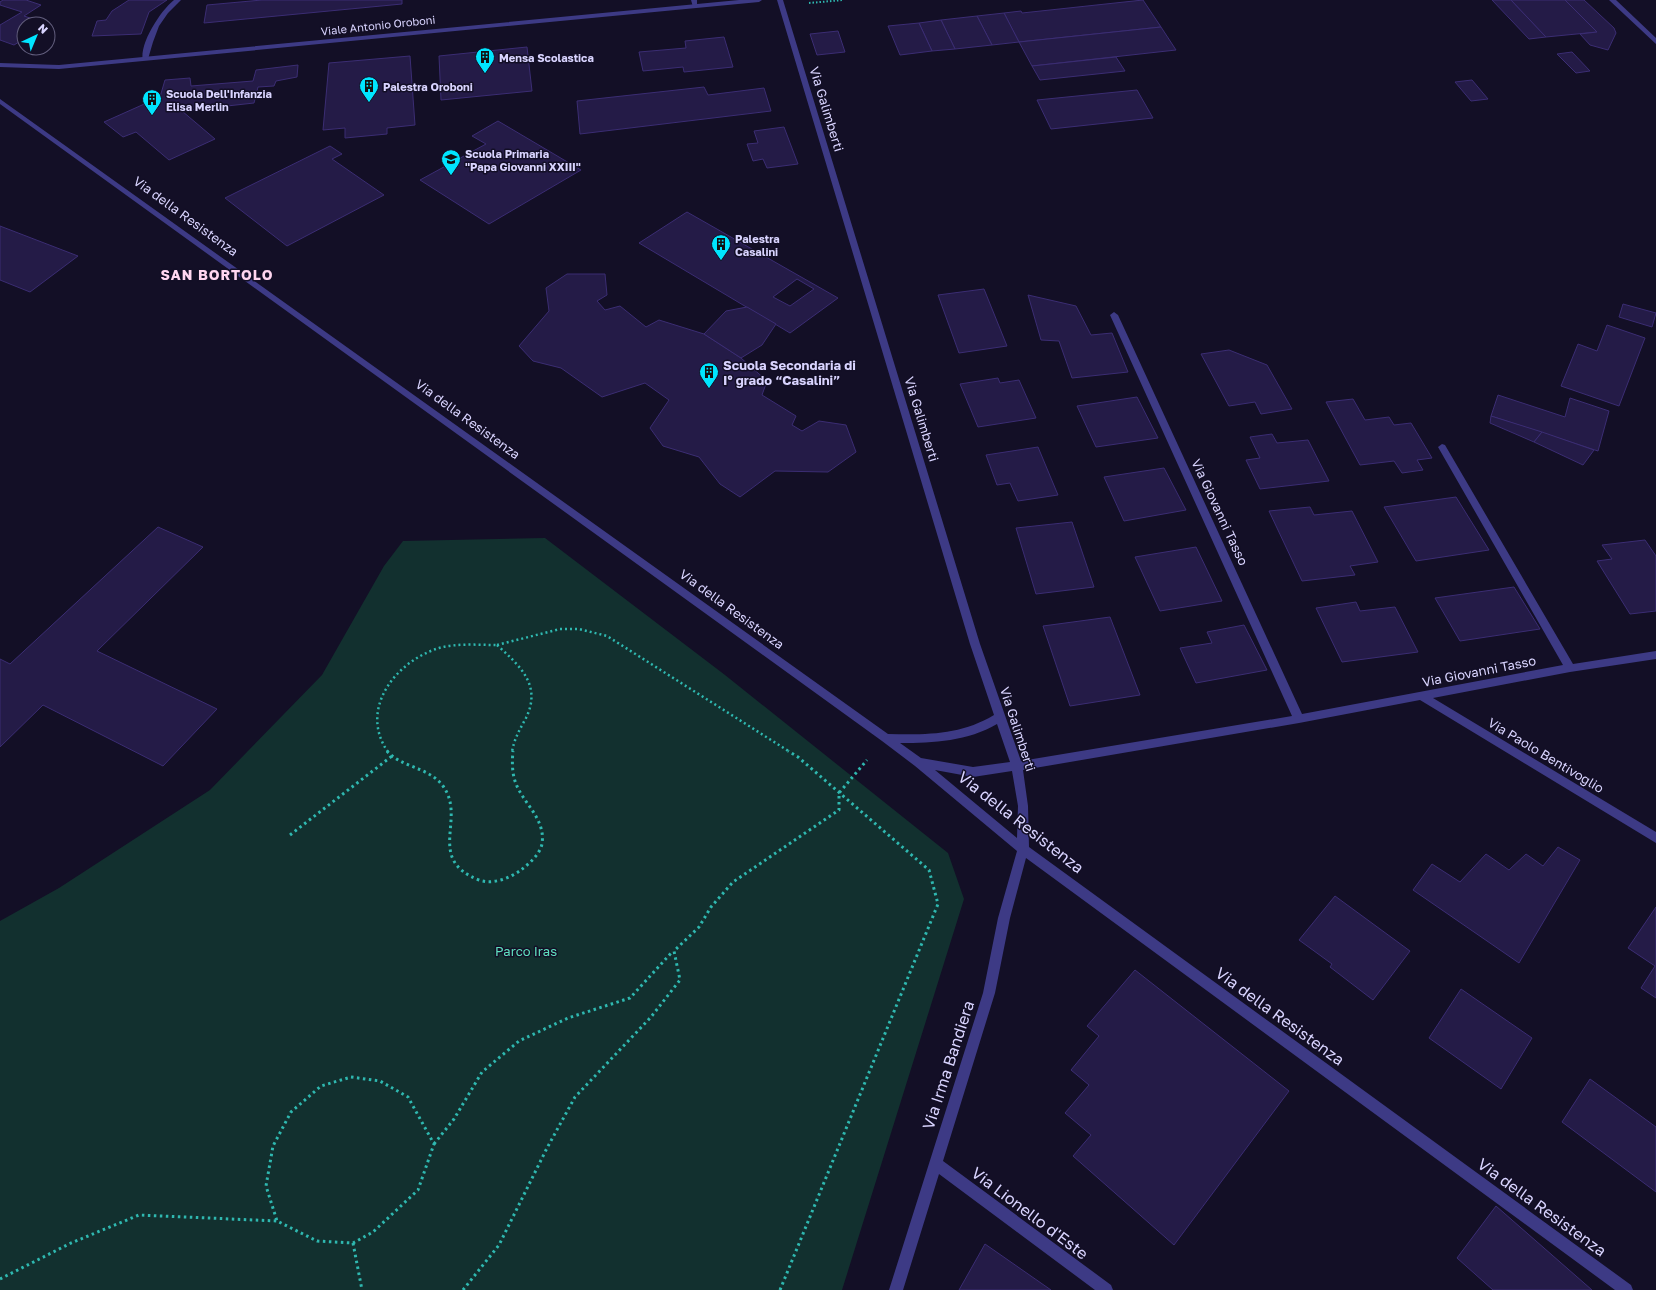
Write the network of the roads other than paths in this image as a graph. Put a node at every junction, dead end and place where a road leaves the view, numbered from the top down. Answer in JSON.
{"nodes":[{"id":1,"x":178,"y":0,"type":"edge"},
{"id":2,"x":759,"y":0,"type":"edge"},
{"id":3,"x":780,"y":0,"type":"edge"},
{"id":4,"x":1612,"y":0,"type":"edge"},
{"id":5,"x":695,"y":3,"type":"edge"},
{"id":6,"x":1656,"y":42,"type":"edge"},
{"id":7,"x":145,"y":58,"type":"junction"},
{"id":8,"x":0,"y":65,"type":"edge"},
{"id":9,"x":0,"y":100,"type":"edge"},
{"id":10,"x":1114,"y":315,"type":"dead end"},
{"id":11,"x":1442,"y":447,"type":"dead end"},
{"id":12,"x":1656,"y":655,"type":"edge"},
{"id":13,"x":1570,"y":668,"type":"junction"},
{"id":14,"x":1422,"y":696,"type":"junction"},
{"id":15,"x":1000,"y":717,"type":"junction"},
{"id":16,"x":1299,"y":719,"type":"junction"},
{"id":17,"x":886,"y":738,"type":"junction"},
{"id":18,"x":919,"y":763,"type":"junction"},
{"id":19,"x":1017,"y":766,"type":"junction"},
{"id":20,"x":1656,"y":838,"type":"edge"},
{"id":21,"x":1023,"y":849,"type":"junction"},
{"id":22,"x":935,"y":1163,"type":"junction"},
{"id":23,"x":896,"y":1290,"type":"edge"},
{"id":24,"x":1106,"y":1290,"type":"edge"},
{"id":25,"x":1626,"y":1290,"type":"edge"}],
"edges":[{"from":1,"to":7,"type":"street"},
{"from":2,"to":5,"type":"street","name":"Viale Antonio Oroboni"},
{"from":3,"to":15,"type":"street","name":"Via Galimberti"},
{"from":4,"to":6,"type":"street"},
{"from":5,"to":7,"type":"street","name":"Viale Antonio Oroboni"},
{"from":7,"to":8,"type":"street","name":"Viale Antonio Oroboni"},
{"from":9,"to":17,"type":"street","name":"Via della Resistenza"},
{"from":10,"to":16,"type":"street","name":"Via Giovanni Tasso"},
{"from":11,"to":13,"type":"street"},
{"from":12,"to":13,"type":"street","name":"Via Giovanni Tasso"},
{"from":13,"to":14,"type":"street","name":"Via Giovanni Tasso"},
{"from":14,"to":16,"type":"street","name":"Via Giovanni Tasso"},
{"from":14,"to":20,"type":"street","name":"Via Paolo Bentivoglio"},
{"from":15,"to":17,"type":"street"},
{"from":15,"to":19,"type":"street","name":"Via Galimberti"},
{"from":16,"to":19,"type":"street","name":"Via Giovanni Tasso"},
{"from":17,"to":18,"type":"street","name":"Via della Resistenza"},
{"from":18,"to":19,"type":"street","name":"Via della Resistenza"},
{"from":18,"to":21,"type":"street","name":"Via della Resistenza"},
{"from":19,"to":21,"type":"street","name":"Via Galimberti"},
{"from":21,"to":22,"type":"street","name":"Via Irma Bandiera"},
{"from":21,"to":25,"type":"street","name":"Via della Resistenza"},
{"from":22,"to":23,"type":"street","name":"Via Irma Bandiera"},
{"from":22,"to":24,"type":"street","name":"Via Lionello d'Este"}]}
